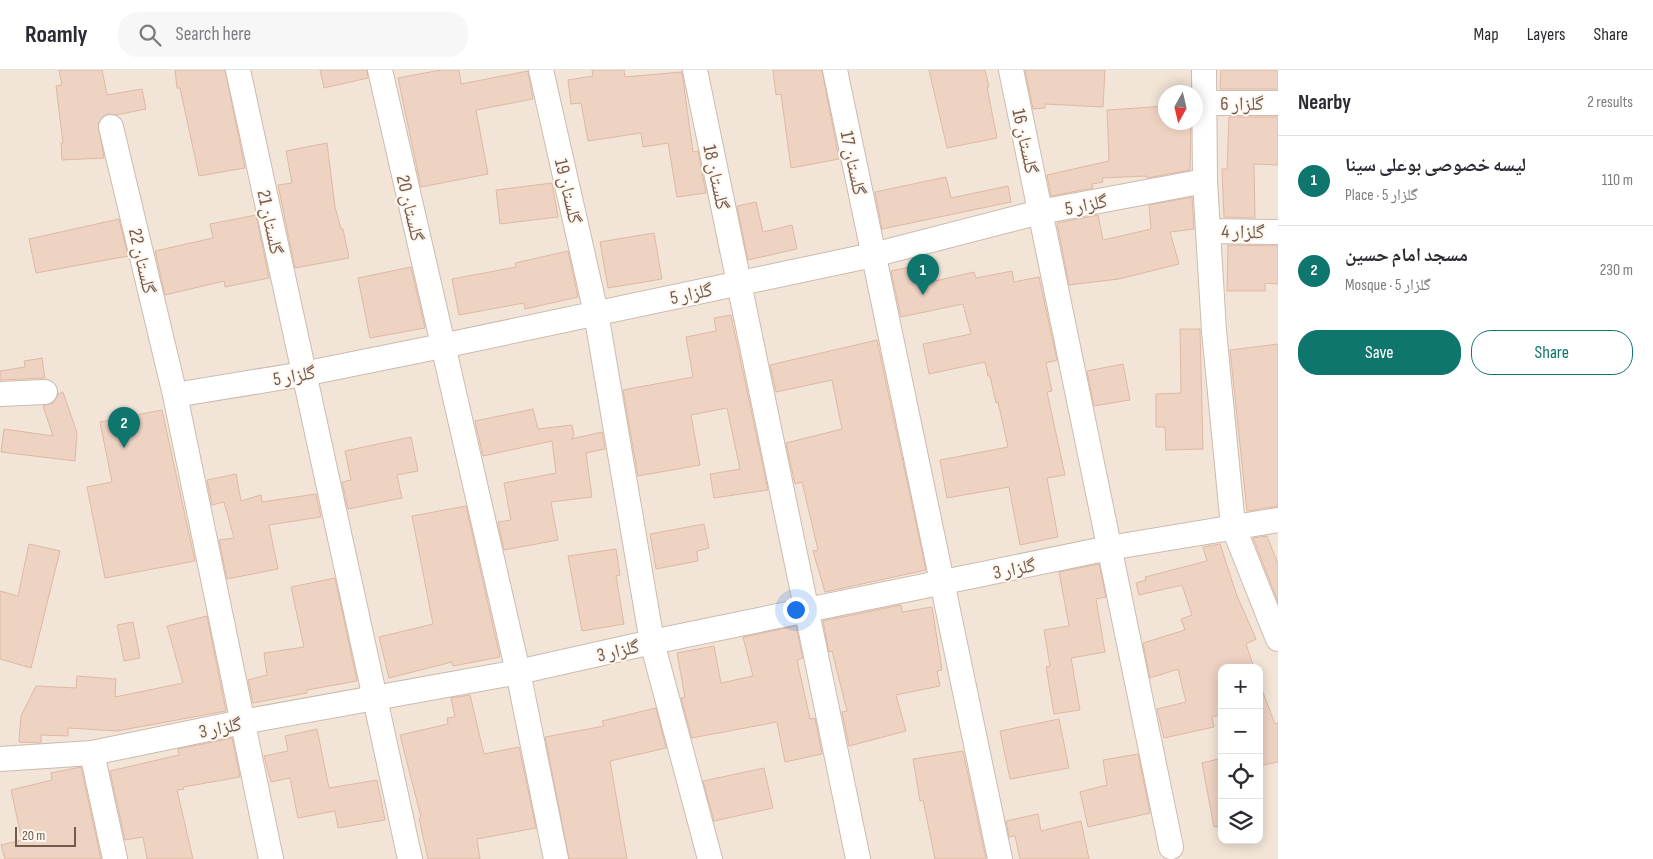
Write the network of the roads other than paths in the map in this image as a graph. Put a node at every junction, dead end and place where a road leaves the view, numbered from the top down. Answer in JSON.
{"nodes":[{"id":1,"x":238,"y":70,"type":"edge"},
{"id":2,"x":380,"y":70,"type":"edge"},
{"id":3,"x":541,"y":70,"type":"edge"},
{"id":4,"x":695,"y":70,"type":"edge"},
{"id":5,"x":834,"y":70,"type":"edge"},
{"id":6,"x":1011,"y":70,"type":"edge"},
{"id":7,"x":1204,"y":70,"type":"edge"},
{"id":8,"x":1205,"y":103,"type":"junction"},
{"id":9,"x":1278,"y":103,"type":"edge"},
{"id":10,"x":111,"y":127,"type":"dead end"},
{"id":11,"x":1205,"y":181,"type":"junction"},
{"id":12,"x":1040,"y":212,"type":"junction"},
{"id":13,"x":1208,"y":231,"type":"junction"},
{"id":14,"x":1278,"y":232,"type":"edge"},
{"id":15,"x":873,"y":256,"type":"junction"},
{"id":16,"x":739,"y":283,"type":"junction"},
{"id":17,"x":596,"y":313,"type":"junction"},
{"id":18,"x":442,"y":346,"type":"junction"},
{"id":19,"x":303,"y":374,"type":"junction"},
{"id":20,"x":45,"y":392,"type":"dead end"},
{"id":21,"x":0,"y":394,"type":"edge"},
{"id":22,"x":175,"y":395,"type":"junction"},
{"id":23,"x":1278,"y":520,"type":"edge"},
{"id":24,"x":1233,"y":526,"type":"junction"},
{"id":25,"x":1109,"y":548,"type":"junction"},
{"id":26,"x":940,"y":583,"type":"junction"},
{"id":27,"x":807,"y":610,"type":"junction"},
{"id":28,"x":1278,"y":639,"type":"edge"},
{"id":29,"x":652,"y":642,"type":"junction"},
{"id":30,"x":518,"y":672,"type":"junction"},
{"id":31,"x":374,"y":698,"type":"junction"},
{"id":32,"x":242,"y":722,"type":"junction"},
{"id":33,"x":92,"y":752,"type":"junction"},
{"id":34,"x":0,"y":759,"type":"edge"},
{"id":35,"x":1171,"y":847,"type":"dead end"},
{"id":36,"x":115,"y":859,"type":"edge"},
{"id":37,"x":271,"y":859,"type":"edge"},
{"id":38,"x":410,"y":859,"type":"edge"},
{"id":39,"x":556,"y":859,"type":"edge"},
{"id":40,"x":710,"y":859,"type":"edge"},
{"id":41,"x":858,"y":859,"type":"edge"},
{"id":42,"x":1000,"y":859,"type":"edge"}],
"edges":[{"from":1,"to":19,"type":"street","name":"گلستان 21"},
{"from":2,"to":18,"type":"street","name":"گلستان 20"},
{"from":3,"to":17,"type":"street","name":"گلستان 19"},
{"from":4,"to":16,"type":"street","name":"گلستان 18"},
{"from":5,"to":15,"type":"street","name":"گلستان 17"},
{"from":6,"to":12,"type":"street","name":"گلستان 16"},
{"from":7,"to":8,"type":"street"},
{"from":8,"to":9,"type":"street","name":"گلزار 6"},
{"from":8,"to":11,"type":"street"},
{"from":10,"to":22,"type":"street","name":"گلستان 22"},
{"from":11,"to":12,"type":"street","name":"گلزار 5"},
{"from":11,"to":13,"type":"street"},
{"from":12,"to":15,"type":"street","name":"گلزار 5"},
{"from":12,"to":25,"type":"street","name":"گلستان 16"},
{"from":13,"to":14,"type":"street","name":"گلزار 4"},
{"from":13,"to":24,"type":"street"},
{"from":15,"to":16,"type":"street","name":"گلزار 5"},
{"from":15,"to":26,"type":"street","name":"گلستان 17"},
{"from":16,"to":17,"type":"street","name":"گلزار 5"},
{"from":16,"to":27,"type":"street","name":"گلستان 18"},
{"from":17,"to":18,"type":"street","name":"گلزار 5"},
{"from":17,"to":29,"type":"street","name":"گلستان 19"},
{"from":18,"to":19,"type":"street","name":"گلزار 5"},
{"from":18,"to":30,"type":"street","name":"گلستان 20"},
{"from":19,"to":22,"type":"street","name":"گلزار 5"},
{"from":19,"to":31,"type":"street","name":"گلستان 21"},
{"from":20,"to":21,"type":"street"},
{"from":22,"to":32,"type":"street","name":"گلستان 22"},
{"from":23,"to":24,"type":"street","name":"گلزار 3"},
{"from":24,"to":25,"type":"street","name":"گلزار 3"},
{"from":24,"to":28,"type":"street"},
{"from":25,"to":26,"type":"street","name":"گلزار 3"},
{"from":25,"to":35,"type":"street","name":"گلستان 16"},
{"from":26,"to":27,"type":"street","name":"گلزار 3"},
{"from":26,"to":42,"type":"street","name":"گلستان 17"},
{"from":27,"to":29,"type":"street","name":"گلزار 3"},
{"from":27,"to":41,"type":"street","name":"گلستان 18"},
{"from":29,"to":30,"type":"street","name":"گلزار 3"},
{"from":29,"to":40,"type":"street","name":"گلستان 19"},
{"from":30,"to":31,"type":"street","name":"گلزار 3"},
{"from":30,"to":39,"type":"street","name":"گلستان 20"},
{"from":31,"to":32,"type":"street","name":"گلزار 3"},
{"from":31,"to":38,"type":"street","name":"گلستان 21"},
{"from":32,"to":33,"type":"street","name":"گلزار 3"},
{"from":32,"to":37,"type":"street","name":"گلستان 22"},
{"from":33,"to":34,"type":"street","name":"گلزار 3"},
{"from":33,"to":36,"type":"street"}]}
